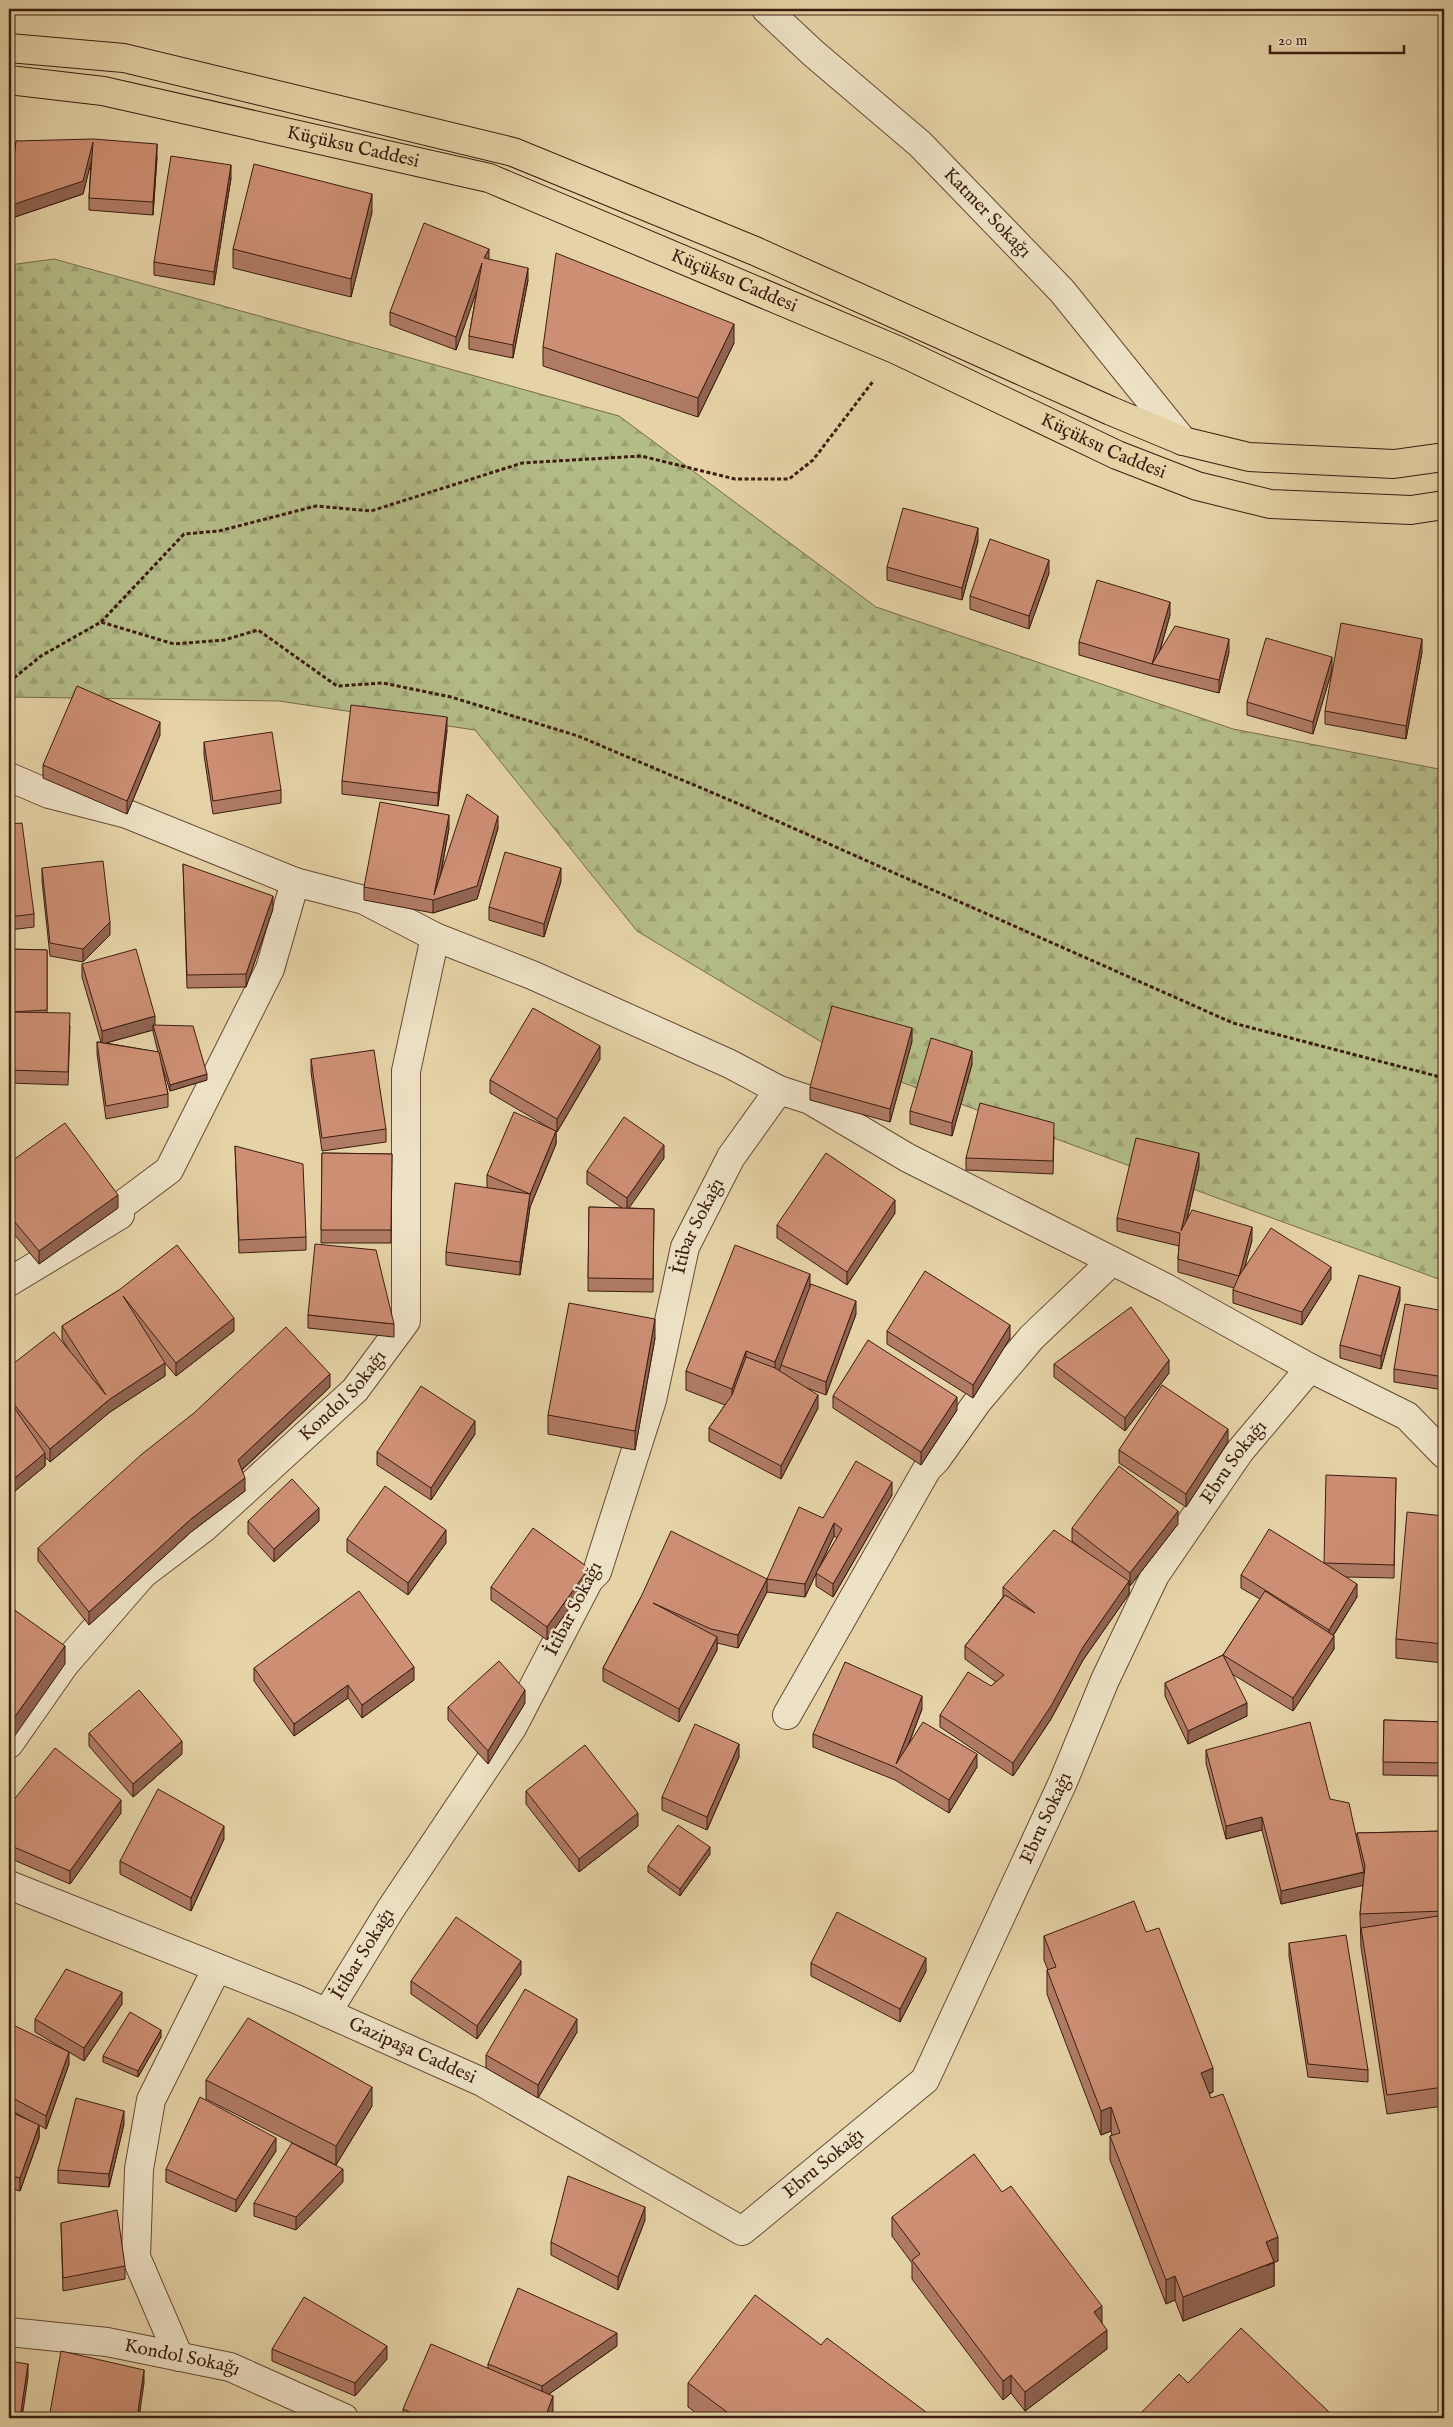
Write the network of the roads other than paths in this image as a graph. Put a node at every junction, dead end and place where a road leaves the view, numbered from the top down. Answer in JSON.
{"nodes":[{"id":1,"x":766,"y":9,"type":"edge"},
{"id":2,"x":9,"y":48,"type":"edge"},
{"id":3,"x":9,"y":80,"type":"edge"},
{"id":4,"x":1183,"y":441,"type":"junction"},
{"id":5,"x":1444,"y":457,"type":"edge"},
{"id":6,"x":1444,"y":505,"type":"edge"},
{"id":7,"x":9,"y":777,"type":"edge"},
{"id":8,"x":295,"y":882,"type":"junction"},
{"id":9,"x":436,"y":937,"type":"junction"},
{"id":10,"x":779,"y":1090,"type":"junction"},
{"id":11,"x":1112,"y":1261,"type":"junction"},
{"id":12,"x":9,"y":1282,"type":"edge"},
{"id":13,"x":1310,"y":1368,"type":"junction"},
{"id":14,"x":1444,"y":1454,"type":"edge"},
{"id":15,"x":787,"y":1714,"type":"dead end"},
{"id":16,"x":9,"y":1744,"type":"edge"},
{"id":17,"x":9,"y":1885,"type":"edge"},
{"id":18,"x":218,"y":1968,"type":"junction"},
{"id":19,"x":327,"y":2013,"type":"junction"},
{"id":20,"x":742,"y":2231,"type":"joint"},
{"id":21,"x":9,"y":2332,"type":"edge"},
{"id":22,"x":179,"y":2357,"type":"junction"},
{"id":23,"x":344,"y":2418,"type":"edge"}],
"edges":[{"from":1,"to":4,"type":"street","name":"Katmer Sokağı"},
{"from":2,"to":4,"type":"main road","name":"Küçüksu Caddesi"},
{"from":3,"to":6,"type":"main road","name":"Küçüksu Caddesi"},
{"from":4,"to":5,"type":"main road","name":"Küçüksu Caddesi"},
{"from":7,"to":8,"type":"street"},
{"from":8,"to":9,"type":"street"},
{"from":8,"to":12,"type":"street"},
{"from":9,"to":10,"type":"street"},
{"from":9,"to":16,"type":"street","name":"Kondol Sokağı"},
{"from":10,"to":11,"type":"street"},
{"from":10,"to":19,"type":"street","name":"İtibar Sokağı"},
{"from":11,"to":13,"type":"street"},
{"from":11,"to":15,"type":"street"},
{"from":13,"to":14,"type":"street"},
{"from":13,"to":20,"type":"street","name":"Ebru Sokağı"},
{"from":17,"to":18,"type":"street","name":"Gazipaşa Caddesi"},
{"from":18,"to":19,"type":"street","name":"Gazipaşa Caddesi"},
{"from":18,"to":22,"type":"street"},
{"from":19,"to":20,"type":"street","name":"Gazipaşa Caddesi"},
{"from":21,"to":22,"type":"street","name":"Kondol Sokağı"},
{"from":22,"to":23,"type":"street","name":"Kondol Sokağı"}]}
